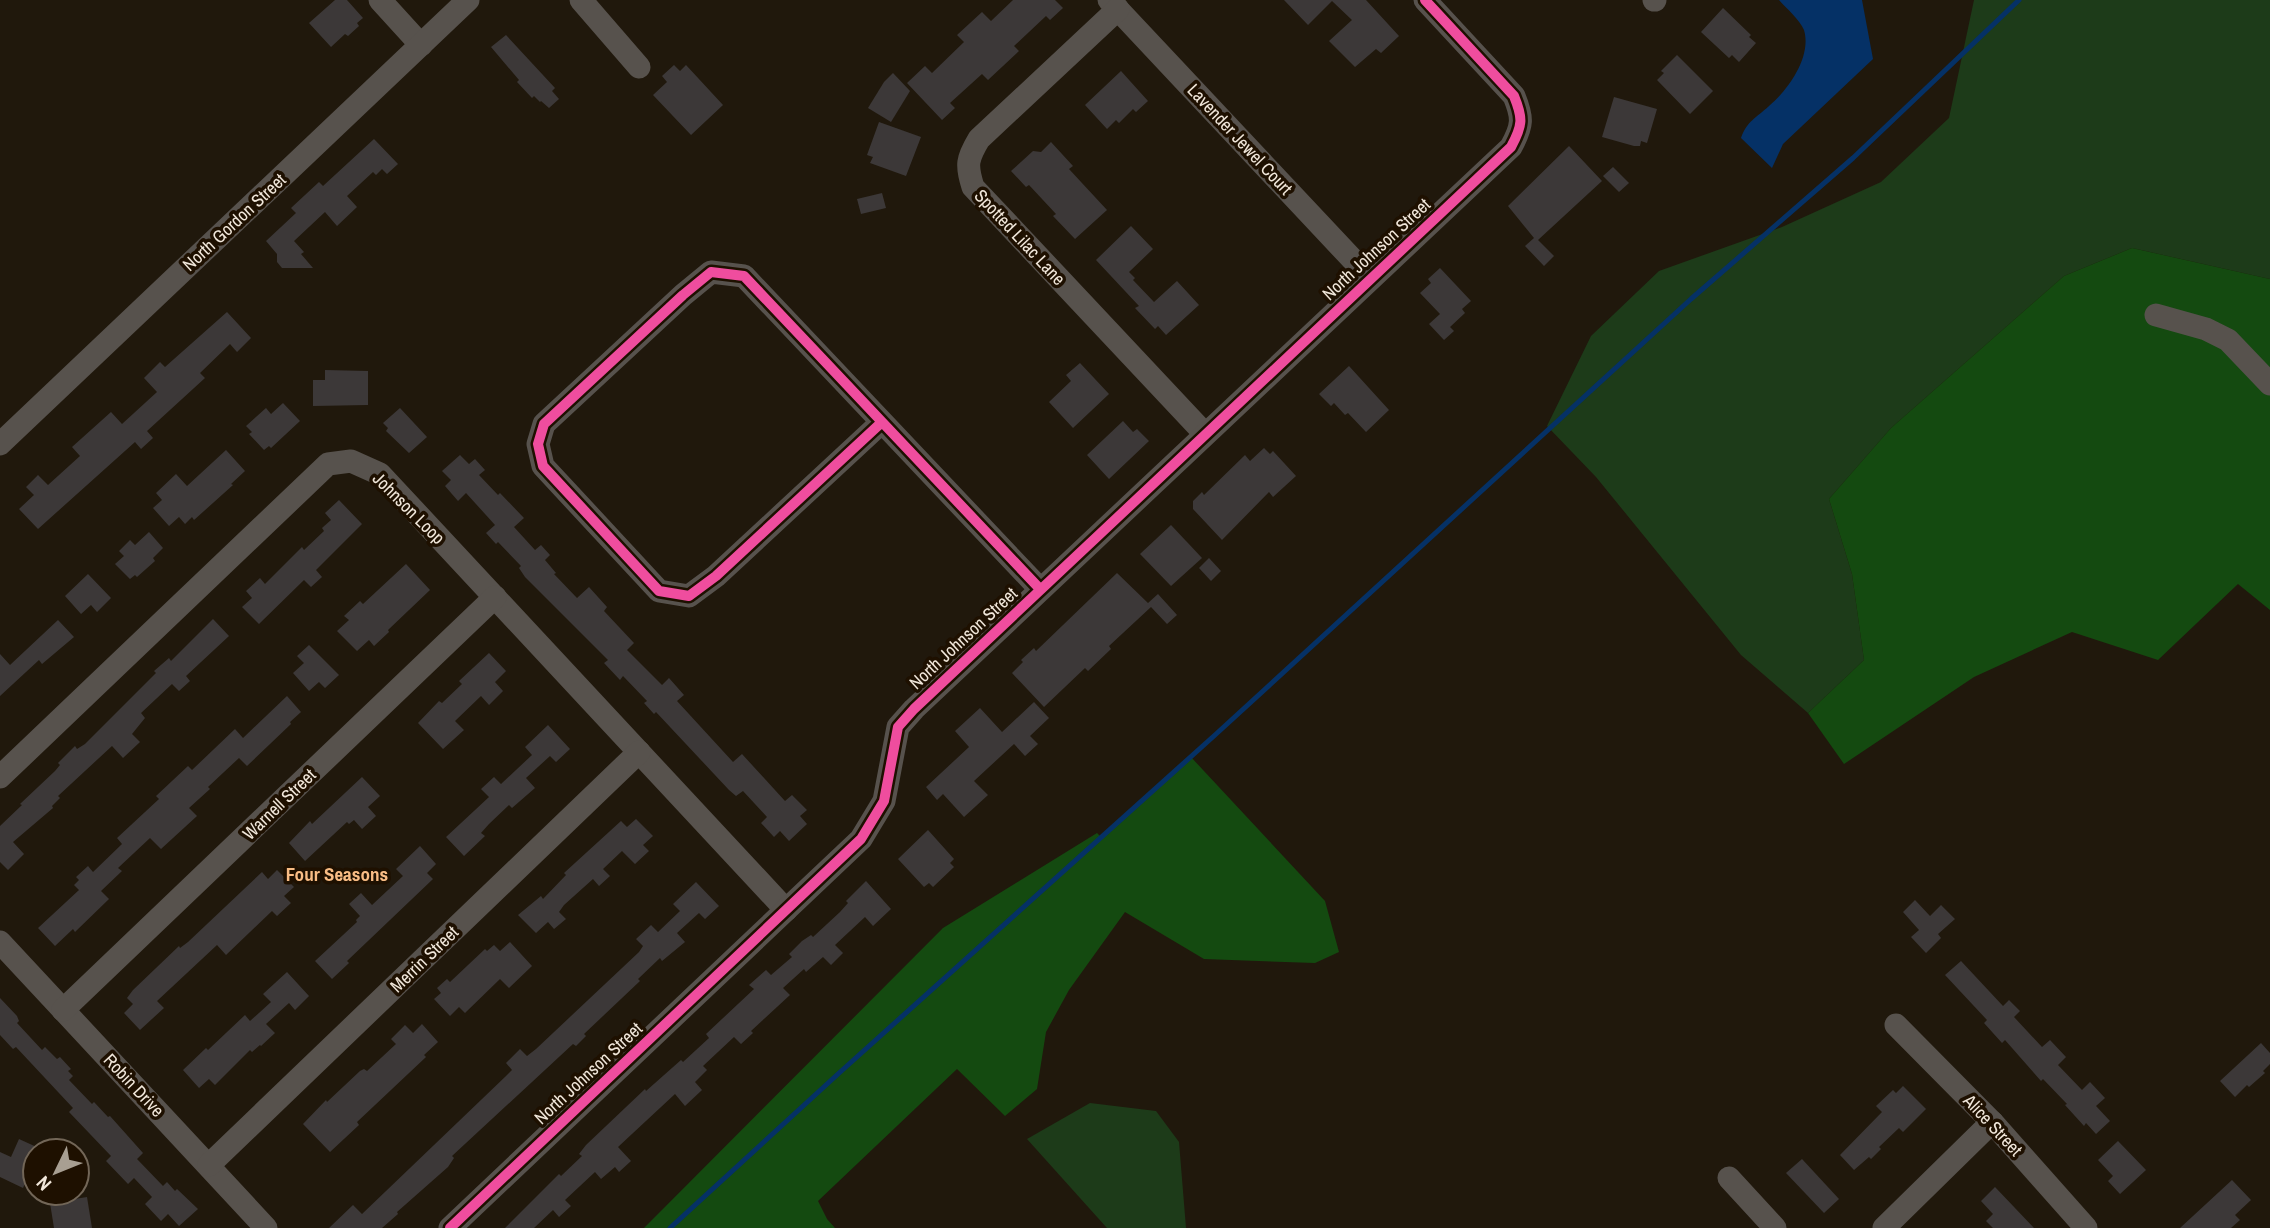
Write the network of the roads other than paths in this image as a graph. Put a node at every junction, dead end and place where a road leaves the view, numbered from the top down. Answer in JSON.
{"nodes":[{"id":1,"x":380,"y":0,"type":"edge"},
{"id":2,"x":468,"y":0,"type":"edge"},
{"id":3,"x":581,"y":0,"type":"edge"},
{"id":4,"x":1425,"y":0,"type":"edge"},
{"id":5,"x":1113,"y":4,"type":"edge"},
{"id":6,"x":421,"y":45,"type":"junction"},
{"id":7,"x":639,"y":67,"type":"dead end"},
{"id":8,"x":1370,"y":278,"type":"junction"},
{"id":9,"x":2156,"y":315,"type":"dead end"},
{"id":10,"x":2270,"y":384,"type":"edge"},
{"id":11,"x":882,"y":422,"type":"junction"},
{"id":12,"x":1205,"y":434,"type":"junction"},
{"id":13,"x":0,"y":444,"type":"edge"},
{"id":14,"x":1040,"y":589,"type":"junction"},
{"id":15,"x":495,"y":597,"type":"junction"},
{"id":16,"x":639,"y":752,"type":"junction"},
{"id":17,"x":0,"y":777,"type":"edge"},
{"id":18,"x":786,"y":910,"type":"junction"},
{"id":19,"x":0,"y":942,"type":"edge"},
{"id":20,"x":63,"y":1010,"type":"junction"},
{"id":21,"x":1896,"y":1025,"type":"dead end"},
{"id":22,"x":1992,"y":1122,"type":"junction"},
{"id":23,"x":209,"y":1165,"type":"junction"},
{"id":24,"x":1729,"y":1178,"type":"dead end"},
{"id":25,"x":266,"y":1228,"type":"edge"},
{"id":26,"x":450,"y":1228,"type":"edge"},
{"id":27,"x":1775,"y":1228,"type":"edge"},
{"id":28,"x":1884,"y":1228,"type":"edge"},
{"id":29,"x":2086,"y":1228,"type":"edge"}],
"edges":[{"from":1,"to":6,"type":"street"},
{"from":2,"to":6,"type":"street","name":"North Gordon Street"},
{"from":3,"to":7,"type":"street"},
{"from":4,"to":8,"type":"street","name":"North Johnson Street"},
{"from":5,"to":8,"type":"street","name":"Lavender Jewel Court"},
{"from":5,"to":12,"type":"street","name":"Spotted Lilac Lane"},
{"from":6,"to":13,"type":"street","name":"North Gordon Street"},
{"from":8,"to":12,"type":"street","name":"North Johnson Street"},
{"from":9,"to":10,"type":"street"},
{"from":11,"to":11,"type":"street"},
{"from":11,"to":14,"type":"street"},
{"from":12,"to":14,"type":"street","name":"North Johnson Street"},
{"from":14,"to":18,"type":"street","name":"North Johnson Street"},
{"from":15,"to":16,"type":"street","name":"Johnson Loop"},
{"from":15,"to":17,"type":"street","name":"Johnson Loop"},
{"from":15,"to":20,"type":"street","name":"Warnell Street"},
{"from":16,"to":18,"type":"street","name":"Johnson Loop"},
{"from":16,"to":23,"type":"street","name":"Merrin Street"},
{"from":18,"to":26,"type":"street","name":"North Johnson Street"},
{"from":19,"to":20,"type":"street","name":"Robin Drive"},
{"from":20,"to":23,"type":"street","name":"Robin Drive"},
{"from":21,"to":22,"type":"street","name":"Alice Street"},
{"from":22,"to":28,"type":"street"},
{"from":22,"to":29,"type":"street","name":"Alice Street"},
{"from":23,"to":25,"type":"street","name":"Robin Drive"},
{"from":24,"to":27,"type":"street"}]}
